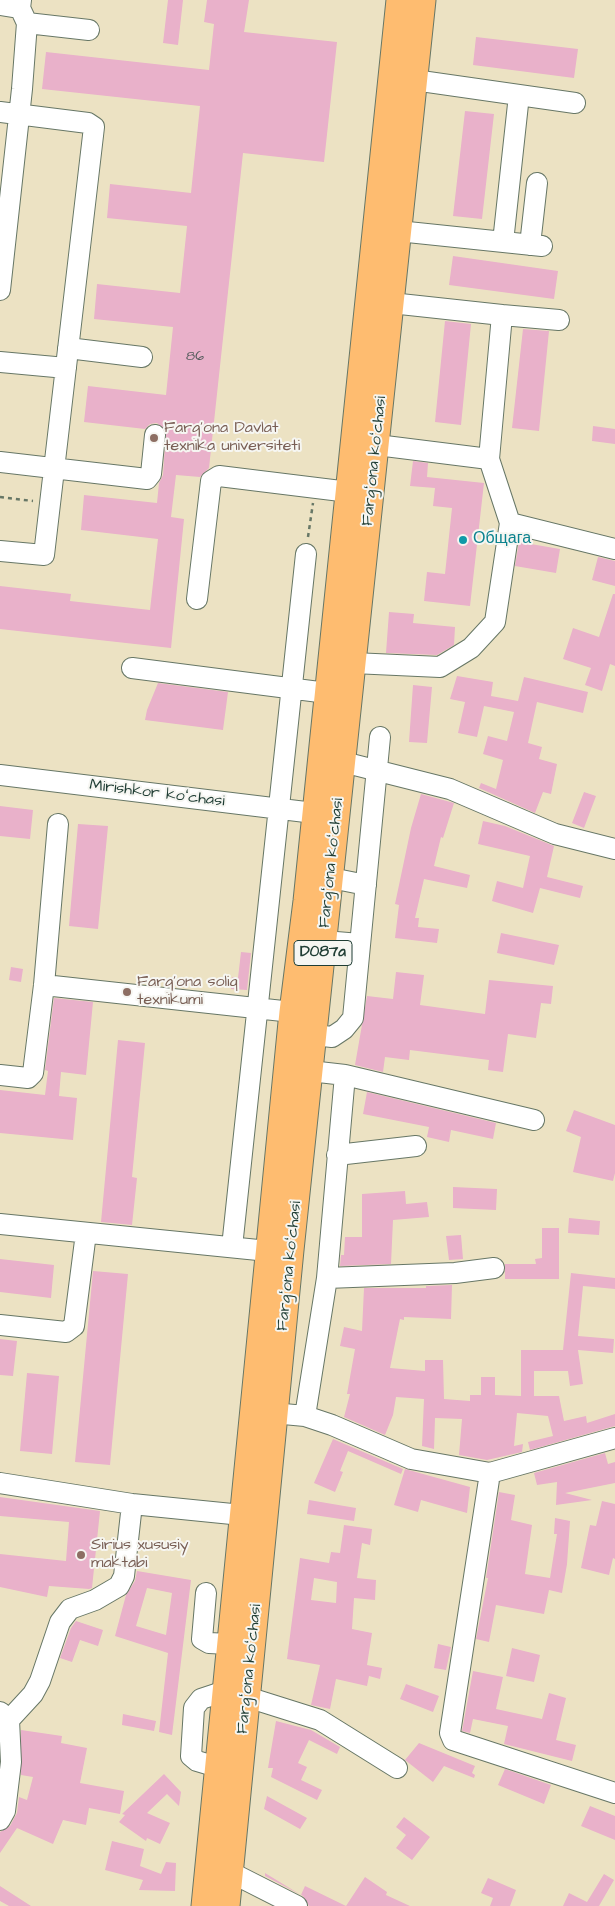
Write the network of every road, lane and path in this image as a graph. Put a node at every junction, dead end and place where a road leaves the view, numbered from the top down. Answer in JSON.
{"nodes":[{"id":1,"x":399,"y":0,"type":"edge"},
{"id":2,"x":422,"y":0,"type":"edge"},
{"id":3,"x":0,"y":5,"type":"edge"},
{"id":4,"x":23,"y":10,"type":"edge"},
{"id":5,"x":89,"y":30,"type":"dead end"},
{"id":6,"x":414,"y":80,"type":"junction"},
{"id":7,"x":519,"y":95,"type":"junction"},
{"id":8,"x":575,"y":103,"type":"dead end"},
{"id":9,"x":10,"y":113,"type":"edge"},
{"id":10,"x":537,"y":183,"type":"dead end"},
{"id":11,"x":398,"y":231,"type":"junction"},
{"id":12,"x":3,"y":235,"type":"edge"},
{"id":13,"x":503,"y":242,"type":"junction"},
{"id":14,"x":0,"y":290,"type":"edge"},
{"id":15,"x":392,"y":302,"type":"junction"},
{"id":16,"x":502,"y":315,"type":"junction"},
{"id":17,"x":560,"y":320,"type":"dead end"},
{"id":18,"x":142,"y":357,"type":"dead end"},
{"id":19,"x":67,"y":358,"type":"junction"},
{"id":20,"x":0,"y":362,"type":"edge"},
{"id":21,"x":154,"y":435,"type":"dead end"},
{"id":22,"x":377,"y":445,"type":"junction"},
{"id":23,"x":489,"y":460,"type":"junction"},
{"id":24,"x":0,"y":462,"type":"edge"},
{"id":25,"x":54,"y":468,"type":"junction"},
{"id":26,"x":315,"y":487,"type":"junction"},
{"id":27,"x":349,"y":492,"type":"junction"},
{"id":28,"x":0,"y":497,"type":"edge"},
{"id":29,"x":50,"y":503,"type":"junction"},
{"id":30,"x":510,"y":523,"type":"junction"},
{"id":31,"x":615,"y":549,"type":"edge"},
{"id":32,"x":0,"y":550,"type":"edge"},
{"id":33,"x":306,"y":554,"type":"joint"},
{"id":34,"x":197,"y":599,"type":"dead end"},
{"id":35,"x":353,"y":663,"type":"junction"},
{"id":36,"x":132,"y":668,"type":"dead end"},
{"id":37,"x":294,"y":689,"type":"junction"},
{"id":38,"x":327,"y":693,"type":"junction"},
{"id":39,"x":380,"y":737,"type":"dead end"},
{"id":40,"x":343,"y":762,"type":"junction"},
{"id":41,"x":376,"y":771,"type":"junction"},
{"id":42,"x":0,"y":775,"type":"edge"},
{"id":43,"x":280,"y":809,"type":"junction"},
{"id":44,"x":314,"y":813,"type":"junction"},
{"id":45,"x":58,"y":824,"type":"dead end"},
{"id":46,"x":615,"y":849,"type":"edge"},
{"id":47,"x":331,"y":878,"type":"junction"},
{"id":48,"x":366,"y":885,"type":"junction"},
{"id":49,"x":317,"y":902,"type":"junction"},
{"id":50,"x":324,"y":941,"type":"junction"},
{"id":51,"x":360,"y":944,"type":"junction"},
{"id":52,"x":44,"y":985,"type":"junction"},
{"id":53,"x":258,"y":1008,"type":"junction"},
{"id":54,"x":292,"y":1012,"type":"junction"},
{"id":55,"x":314,"y":1035,"type":"junction"},
{"id":56,"x":310,"y":1071,"type":"junction"},
{"id":57,"x":0,"y":1075,"type":"edge"},
{"id":58,"x":344,"y":1076,"type":"junction"},
{"id":59,"x":534,"y":1120,"type":"dead end"},
{"id":60,"x":416,"y":1146,"type":"dead end"},
{"id":61,"x":337,"y":1156,"type":"junction"},
{"id":62,"x":0,"y":1224,"type":"edge"},
{"id":63,"x":86,"y":1233,"type":"junction"},
{"id":64,"x":232,"y":1248,"type":"junction"},
{"id":65,"x":268,"y":1251,"type":"junction"},
{"id":66,"x":494,"y":1268,"type":"dead end"},
{"id":67,"x":327,"y":1278,"type":"junction"},
{"id":68,"x":0,"y":1325,"type":"edge"},
{"id":69,"x":264,"y":1412,"type":"junction"},
{"id":70,"x":305,"y":1416,"type":"junction"},
{"id":71,"x":615,"y":1438,"type":"edge"},
{"id":72,"x":490,"y":1473,"type":"junction"},
{"id":73,"x":0,"y":1483,"type":"edge"},
{"id":74,"x":132,"y":1504,"type":"junction"},
{"id":75,"x":242,"y":1515,"type":"junction"},
{"id":76,"x":206,"y":1593,"type":"dead end"},
{"id":77,"x":229,"y":1644,"type":"junction"},
{"id":78,"x":236,"y":1694,"type":"junction"},
{"id":79,"x":5,"y":1716,"type":"edge"},
{"id":80,"x":397,"y":1768,"type":"dead end"},
{"id":81,"x":615,"y":1793,"type":"edge"},
{"id":82,"x":0,"y":1820,"type":"edge"},
{"id":83,"x":230,"y":1872,"type":"junction"},
{"id":84,"x":204,"y":1906,"type":"edge"},
{"id":85,"x":227,"y":1906,"type":"edge"},
{"id":86,"x":297,"y":1906,"type":"edge"}],
"edges":[{"from":1,"to":27,"type":"main road","name":"Fargʻona koʻchasi","number":"D087a"},
{"from":2,"to":6,"type":"main road","name":"Fargʻona koʻchasi","number":"D087a"},
{"from":3,"to":4,"type":"street"},
{"from":4,"to":5,"type":"street"},
{"from":4,"to":9,"type":"street"},
{"from":6,"to":7,"type":"street"},
{"from":6,"to":11,"type":"main road","name":"Fargʻona koʻchasi","number":"D087a"},
{"from":7,"to":8,"type":"street"},
{"from":7,"to":13,"type":"street"},
{"from":9,"to":12,"type":"street"},
{"from":9,"to":19,"type":"street"},
{"from":10,"to":13,"type":"street"},
{"from":11,"to":13,"type":"street"},
{"from":11,"to":15,"type":"main road","name":"Fargʻona koʻchasi","number":"D087a"},
{"from":12,"to":14,"type":"street"},
{"from":15,"to":16,"type":"street"},
{"from":15,"to":22,"type":"main road","name":"Fargʻona koʻchasi","number":"D087a"},
{"from":16,"to":17,"type":"street"},
{"from":16,"to":23,"type":"street"},
{"from":18,"to":19,"type":"street"},
{"from":19,"to":20,"type":"street"},
{"from":19,"to":25,"type":"street"},
{"from":21,"to":25,"type":"street"},
{"from":22,"to":23,"type":"street"},
{"from":22,"to":35,"type":"main road","name":"Fargʻona koʻchasi","number":"D087a"},
{"from":23,"to":30,"type":"street"},
{"from":24,"to":25,"type":"street"},
{"from":25,"to":29,"type":"street"},
{"from":26,"to":27,"type":"street"},
{"from":26,"to":33,"type":"path"},
{"from":26,"to":34,"type":"street"},
{"from":27,"to":38,"type":"main road","name":"Fargʻona koʻchasi","number":"D087a"},
{"from":28,"to":29,"type":"path"},
{"from":29,"to":32,"type":"street"},
{"from":30,"to":31,"type":"street"},
{"from":30,"to":35,"type":"street"},
{"from":33,"to":37,"type":"street"},
{"from":35,"to":40,"type":"main road","name":"Fargʻona koʻchasi","number":"D087a"},
{"from":36,"to":37,"type":"street"},
{"from":37,"to":38,"type":"street"},
{"from":37,"to":43,"type":"street"},
{"from":38,"to":44,"type":"main road","name":"Fargʻona koʻchasi","number":"D087a"},
{"from":39,"to":41,"type":"street"},
{"from":40,"to":41,"type":"street"},
{"from":40,"to":47,"type":"main road","name":"Fargʻona koʻchasi","number":"D087a"},
{"from":41,"to":46,"type":"street"},
{"from":41,"to":48,"type":"street"},
{"from":42,"to":43,"type":"street","name":"Mirishkor koʻchasi"},
{"from":43,"to":44,"type":"street","name":"Mirishkor koʻchasi"},
{"from":43,"to":53,"type":"street"},
{"from":44,"to":49,"type":"main road","name":"Fargʻona koʻchasi","number":"D087a"},
{"from":45,"to":52,"type":"street"},
{"from":47,"to":48,"type":"street"},
{"from":47,"to":49,"type":"main road","name":"Fargʻona koʻchasi","number":"D087a"},
{"from":48,"to":51,"type":"street"},
{"from":49,"to":50,"type":"main road","name":"Fargʻona koʻchasi","number":"D087a"},
{"from":49,"to":54,"type":"main road","name":"Fargʻona koʻchasi","number":"D087a"},
{"from":50,"to":51,"type":"street"},
{"from":50,"to":55,"type":"main road","name":"Fargʻona koʻchasi","number":"D087a"},
{"from":51,"to":55,"type":"street"},
{"from":52,"to":53,"type":"street"},
{"from":52,"to":57,"type":"street"},
{"from":53,"to":54,"type":"street"},
{"from":53,"to":64,"type":"street"},
{"from":54,"to":65,"type":"main road","name":"Fargʻona koʻchasi","number":"D087a"},
{"from":55,"to":56,"type":"main road","name":"Fargʻona koʻchasi","number":"D087a"},
{"from":56,"to":58,"type":"street"},
{"from":56,"to":69,"type":"main road","name":"Fargʻona koʻchasi","number":"D087a"},
{"from":58,"to":59,"type":"street"},
{"from":58,"to":61,"type":"street"},
{"from":60,"to":61,"type":"street"},
{"from":61,"to":67,"type":"street"},
{"from":62,"to":63,"type":"street"},
{"from":63,"to":64,"type":"street"},
{"from":63,"to":68,"type":"street"},
{"from":64,"to":65,"type":"street"},
{"from":65,"to":69,"type":"main road","name":"Fargʻona koʻchasi","number":"D087a"},
{"from":66,"to":67,"type":"street"},
{"from":67,"to":70,"type":"street"},
{"from":69,"to":70,"type":"street"},
{"from":69,"to":75,"type":"main road","name":"Fargʻona koʻchasi","number":"D087a"},
{"from":69,"to":78,"type":"main road","name":"Fargʻona koʻchasi","number":"D087a"},
{"from":70,"to":72,"type":"street"},
{"from":71,"to":72,"type":"street"},
{"from":72,"to":81,"type":"street"},
{"from":73,"to":74,"type":"street"},
{"from":74,"to":75,"type":"street"},
{"from":74,"to":79,"type":"street"},
{"from":75,"to":77,"type":"main road","name":"Fargʻona koʻchasi","number":"D087a"},
{"from":76,"to":77,"type":"street"},
{"from":77,"to":78,"type":"main road","name":"Fargʻona koʻchasi","number":"D087a"},
{"from":78,"to":80,"type":"street"},
{"from":78,"to":83,"type":"main road","name":"Fargʻona koʻchasi","number":"D087a"},
{"from":78,"to":84,"type":"main road","name":"Fargʻona koʻchasi","number":"D087a"},
{"from":79,"to":82,"type":"street"},
{"from":83,"to":85,"type":"main road","name":"Fargʻona koʻchasi","number":"D087a"},
{"from":83,"to":86,"type":"street"}]}
